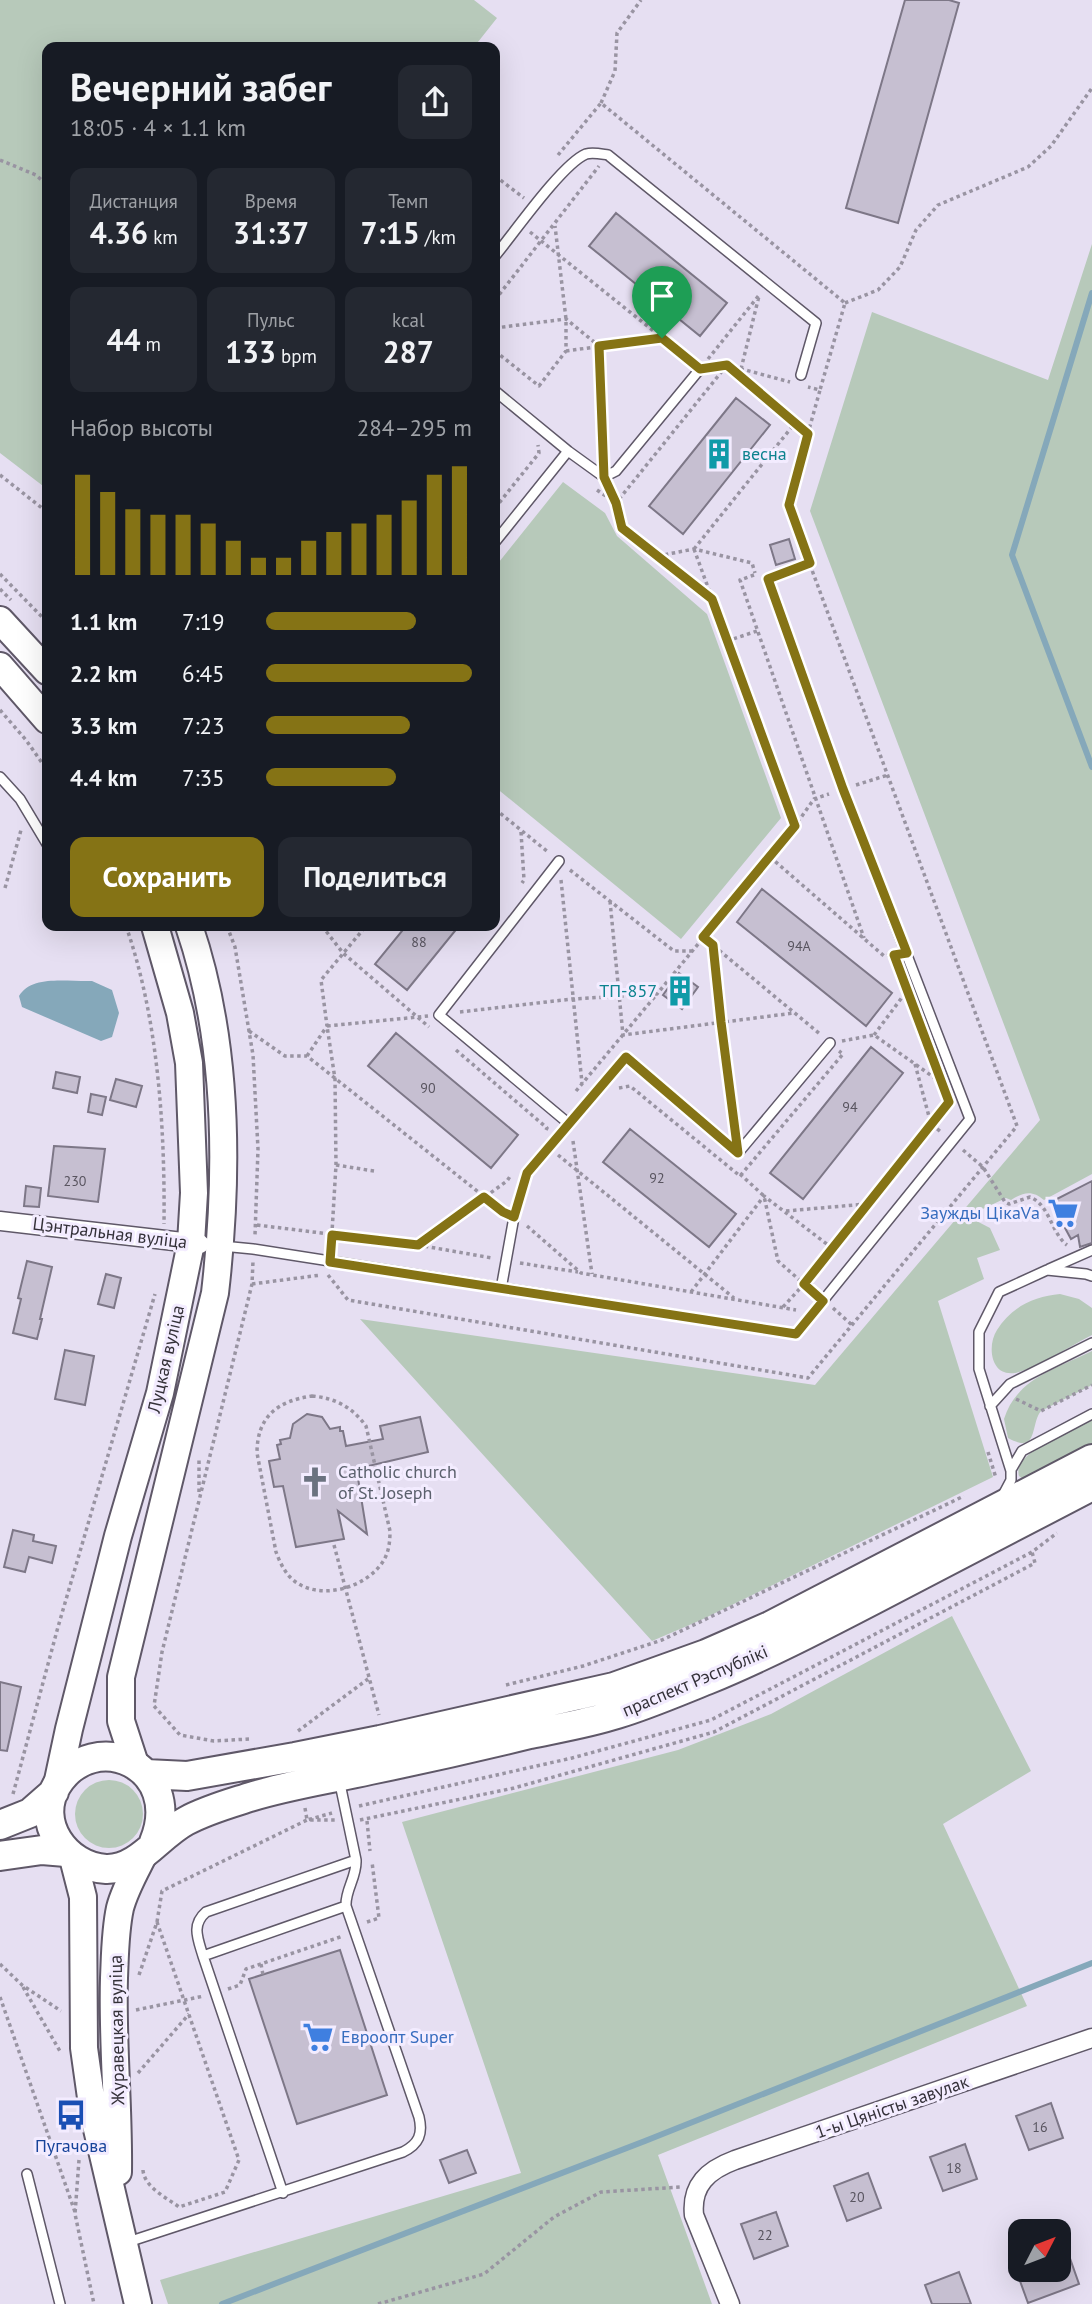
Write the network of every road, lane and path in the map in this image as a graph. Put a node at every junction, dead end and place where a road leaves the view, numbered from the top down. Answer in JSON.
{"nodes":[{"id":1,"x":641,"y":0,"type":"edge"},
{"id":2,"x":1092,"y":88,"type":"edge"},
{"id":3,"x":601,"y":103,"type":"dead end"},
{"id":4,"x":0,"y":160,"type":"edge"},
{"id":5,"x":600,"y":165,"type":"dead end"},
{"id":6,"x":42,"y":180,"type":"edge"},
{"id":7,"x":500,"y":180,"type":"edge"},
{"id":8,"x":534,"y":206,"type":"junction"},
{"id":9,"x":521,"y":224,"type":"junction"},
{"id":10,"x":555,"y":224,"type":"junction"},
{"id":11,"x":541,"y":240,"type":"junction"},
{"id":12,"x":500,"y":250,"type":"edge"},
{"id":13,"x":557,"y":253,"type":"junction"},
{"id":14,"x":500,"y":293,"type":"edge"},
{"id":15,"x":845,"y":303,"type":"dead end"},
{"id":16,"x":566,"y":319,"type":"junction"},
{"id":17,"x":500,"y":327,"type":"edge"},
{"id":18,"x":662,"y":338,"type":"junction"},
{"id":19,"x":599,"y":346,"type":"junction"},
{"id":20,"x":566,"y":351,"type":"junction"},
{"id":21,"x":500,"y":355,"type":"edge"},
{"id":22,"x":727,"y":365,"type":"junction"},
{"id":23,"x":700,"y":369,"type":"junction"},
{"id":24,"x":741,"y":369,"type":"junction"},
{"id":25,"x":801,"y":375,"type":"dead end"},
{"id":26,"x":794,"y":383,"type":"dead end"},
{"id":27,"x":807,"y":387,"type":"dead end"},
{"id":28,"x":500,"y":395,"type":"edge"},
{"id":29,"x":795,"y":423,"type":"junction"},
{"id":30,"x":808,"y":434,"type":"junction"},
{"id":31,"x":538,"y":440,"type":"dead end"},
{"id":32,"x":568,"y":451,"type":"junction"},
{"id":33,"x":0,"y":475,"type":"edge"},
{"id":34,"x":604,"y":477,"type":"junction"},
{"id":35,"x":500,"y":502,"type":"edge"},
{"id":36,"x":42,"y":508,"type":"edge"},
{"id":37,"x":500,"y":536,"type":"edge"},
{"id":38,"x":694,"y":549,"type":"junction"},
{"id":39,"x":658,"y":556,"type":"junction"},
{"id":40,"x":810,"y":563,"type":"junction"},
{"id":41,"x":0,"y":574,"type":"edge"},
{"id":42,"x":768,"y":579,"type":"joint"},
{"id":43,"x":712,"y":599,"type":"junction"},
{"id":44,"x":42,"y":617,"type":"edge"},
{"id":45,"x":0,"y":620,"type":"edge"},
{"id":46,"x":757,"y":631,"type":"junction"},
{"id":47,"x":727,"y":641,"type":"junction"},
{"id":48,"x":0,"y":666,"type":"edge"},
{"id":49,"x":42,"y":666,"type":"edge"},
{"id":50,"x":0,"y":710,"type":"edge"},
{"id":51,"x":42,"y":714,"type":"edge"},
{"id":52,"x":42,"y":763,"type":"edge"},
{"id":53,"x":0,"y":777,"type":"edge"},
{"id":54,"x":814,"y":799,"type":"junction"},
{"id":55,"x":500,"y":813,"type":"edge"},
{"id":56,"x":505,"y":817,"type":"junction"},
{"id":57,"x":500,"y":818,"type":"edge"},
{"id":58,"x":24,"y":820,"type":"dead end"},
{"id":59,"x":795,"y":826,"type":"junction"},
{"id":60,"x":521,"y":830,"type":"junction"},
{"id":61,"x":42,"y":836,"type":"edge"},
{"id":62,"x":770,"y":857,"type":"junction"},
{"id":63,"x":559,"y":861,"type":"junction"},
{"id":64,"x":5,"y":888,"type":"dead end"},
{"id":65,"x":517,"y":890,"type":"dead end"},
{"id":66,"x":610,"y":901,"type":"junction"},
{"id":67,"x":128,"y":931,"type":"edge"},
{"id":68,"x":156,"y":931,"type":"edge"},
{"id":69,"x":190,"y":931,"type":"edge"},
{"id":70,"x":362,"y":931,"type":"edge"},
{"id":71,"x":703,"y":937,"type":"junction"},
{"id":72,"x":864,"y":938,"type":"junction"},
{"id":73,"x":713,"y":945,"type":"junction"},
{"id":74,"x":694,"y":951,"type":"junction"},
{"id":75,"x":907,"y":953,"type":"junction"},
{"id":76,"x":619,"y":996,"type":"junction"},
{"id":77,"x":572,"y":999,"type":"junction"},
{"id":78,"x":912,"y":1002,"type":"dead end"},
{"id":79,"x":794,"y":1013,"type":"junction"},
{"id":80,"x":439,"y":1015,"type":"junction"},
{"id":81,"x":721,"y":1022,"type":"junction"},
{"id":82,"x":327,"y":1026,"type":"junction"},
{"id":83,"x":249,"y":1031,"type":"dead end"},
{"id":84,"x":874,"y":1035,"type":"junction"},
{"id":85,"x":830,"y":1043,"type":"junction"},
{"id":86,"x":307,"y":1056,"type":"junction"},
{"id":87,"x":915,"y":1064,"type":"junction"},
{"id":88,"x":938,"y":1072,"type":"dead end"},
{"id":89,"x":335,"y":1079,"type":"junction"},
{"id":90,"x":582,"y":1083,"type":"dead end"},
{"id":91,"x":614,"y":1088,"type":"dead end"},
{"id":92,"x":946,"y":1093,"type":"dead end"},
{"id":93,"x":568,"y":1124,"type":"junction"},
{"id":94,"x":931,"y":1124,"type":"junction"},
{"id":95,"x":952,"y":1141,"type":"junction"},
{"id":96,"x":738,"y":1153,"type":"junction"},
{"id":97,"x":557,"y":1154,"type":"junction"},
{"id":98,"x":550,"y":1163,"type":"dead end"},
{"id":99,"x":336,"y":1165,"type":"junction"},
{"id":100,"x":983,"y":1167,"type":"junction"},
{"id":101,"x":514,"y":1170,"type":"dead end"},
{"id":102,"x":374,"y":1171,"type":"dead end"},
{"id":103,"x":578,"y":1171,"type":"junction"},
{"id":104,"x":740,"y":1176,"type":"junction"},
{"id":105,"x":764,"y":1196,"type":"junction"},
{"id":106,"x":484,"y":1197,"type":"junction"},
{"id":107,"x":867,"y":1204,"type":"junction"},
{"id":108,"x":784,"y":1211,"type":"junction"},
{"id":109,"x":514,"y":1217,"type":"junction"},
{"id":110,"x":0,"y":1221,"type":"edge"},
{"id":111,"x":257,"y":1225,"type":"dead end"},
{"id":112,"x":332,"y":1235,"type":"junction"},
{"id":113,"x":164,"y":1240,"type":"junction"},
{"id":114,"x":191,"y":1243,"type":"junction"},
{"id":115,"x":220,"y":1246,"type":"junction"},
{"id":116,"x":1075,"y":1246,"type":"dead end"},
{"id":117,"x":832,"y":1248,"type":"junction"},
{"id":118,"x":1092,"y":1250,"type":"edge"},
{"id":119,"x":330,"y":1262,"type":"junction"},
{"id":120,"x":1047,"y":1270,"type":"junction"},
{"id":121,"x":592,"y":1274,"type":"junction"},
{"id":122,"x":705,"y":1275,"type":"junction"},
{"id":123,"x":1092,"y":1276,"type":"edge"},
{"id":124,"x":252,"y":1284,"type":"dead end"},
{"id":125,"x":804,"y":1284,"type":"junction"},
{"id":126,"x":501,"y":1289,"type":"junction"},
{"id":127,"x":691,"y":1292,"type":"junction"},
{"id":128,"x":155,"y":1294,"type":"dead end"},
{"id":129,"x":736,"y":1300,"type":"junction"},
{"id":130,"x":823,"y":1301,"type":"junction"},
{"id":131,"x":783,"y":1307,"type":"junction"},
{"id":132,"x":813,"y":1314,"type":"junction"},
{"id":133,"x":852,"y":1325,"type":"junction"},
{"id":134,"x":1092,"y":1343,"type":"edge"},
{"id":135,"x":1092,"y":1385,"type":"edge"},
{"id":136,"x":990,"y":1406,"type":"junction"},
{"id":137,"x":1092,"y":1414,"type":"edge"},
{"id":138,"x":986,"y":1446,"type":"dead end"},
{"id":139,"x":1092,"y":1459,"type":"edge"},
{"id":140,"x":1011,"y":1471,"type":"junction"},
{"id":141,"x":997,"y":1480,"type":"dead end"},
{"id":142,"x":1092,"y":1486,"type":"edge"},
{"id":143,"x":972,"y":1493,"type":"dead end"},
{"id":144,"x":972,"y":1521,"type":"junction"},
{"id":145,"x":334,"y":1545,"type":"dead end"},
{"id":146,"x":1031,"y":1552,"type":"dead end"},
{"id":147,"x":344,"y":1588,"type":"junction"},
{"id":148,"x":162,"y":1652,"type":"dead end"},
{"id":149,"x":369,"y":1678,"type":"junction"},
{"id":150,"x":503,"y":1686,"type":"dead end"},
{"id":151,"x":388,"y":1713,"type":"dead end"},
{"id":152,"x":304,"y":1733,"type":"dead end"},
{"id":153,"x":253,"y":1739,"type":"dead end"},
{"id":154,"x":141,"y":1769,"type":"junction"},
{"id":155,"x":339,"y":1777,"type":"junction"},
{"id":156,"x":55,"y":1789,"type":"junction"},
{"id":157,"x":12,"y":1798,"type":"dead end"},
{"id":158,"x":348,"y":1820,"type":"junction"},
{"id":159,"x":0,"y":1825,"type":"edge"},
{"id":160,"x":149,"y":1848,"type":"junction"},
{"id":161,"x":69,"y":1855,"type":"junction"},
{"id":162,"x":0,"y":1856,"type":"edge"},
{"id":163,"x":356,"y":1860,"type":"junction"},
{"id":164,"x":346,"y":1906,"type":"junction"},
{"id":165,"x":157,"y":1922,"type":"junction"},
{"id":166,"x":203,"y":1956,"type":"junction"},
{"id":167,"x":0,"y":1964,"type":"edge"},
{"id":168,"x":261,"y":1964,"type":"dead end"},
{"id":169,"x":263,"y":1975,"type":"dead end"},
{"id":170,"x":135,"y":1984,"type":"dead end"},
{"id":171,"x":22,"y":1985,"type":"junction"},
{"id":172,"x":0,"y":1997,"type":"edge"},
{"id":173,"x":135,"y":1997,"type":"dead end"},
{"id":174,"x":134,"y":2011,"type":"dead end"},
{"id":175,"x":189,"y":2014,"type":"junction"},
{"id":176,"x":61,"y":2021,"type":"dead end"},
{"id":177,"x":1092,"y":2038,"type":"edge"},
{"id":178,"x":62,"y":2043,"type":"dead end"},
{"id":179,"x":136,"y":2061,"type":"dead end"},
{"id":180,"x":77,"y":2150,"type":"dead end"},
{"id":181,"x":142,"y":2164,"type":"dead end"},
{"id":182,"x":27,"y":2174,"type":"dead end"},
{"id":183,"x":698,"y":2186,"type":"junction"},
{"id":184,"x":283,"y":2193,"type":"junction"},
{"id":185,"x":117,"y":2212,"type":"junction"},
{"id":186,"x":75,"y":2214,"type":"junction"},
{"id":187,"x":124,"y":2244,"type":"junction"},
{"id":188,"x":60,"y":2304,"type":"edge"},
{"id":189,"x":93,"y":2304,"type":"edge"},
{"id":190,"x":138,"y":2304,"type":"edge"},
{"id":191,"x":378,"y":2304,"type":"edge"},
{"id":192,"x":730,"y":2304,"type":"edge"}],
"edges":[{"from":1,"to":3,"type":"path"},
{"from":2,"to":15,"type":"path"},
{"from":4,"to":6,"type":"path"},
{"from":5,"to":10,"type":"path"},
{"from":7,"to":8,"type":"path"},
{"from":8,"to":9,"type":"lane"},
{"from":8,"to":25,"type":"lane"},
{"from":9,"to":11,"type":"path"},
{"from":9,"to":12,"type":"lane"},
{"from":10,"to":11,"type":"path"},
{"from":10,"to":13,"type":"path"},
{"from":11,"to":13,"type":"path"},
{"from":11,"to":14,"type":"path"},
{"from":13,"to":16,"type":"path"},
{"from":13,"to":18,"type":"path"},
{"from":16,"to":17,"type":"path"},
{"from":16,"to":19,"type":"path"},
{"from":16,"to":20,"type":"path"},
{"from":18,"to":19,"type":"path"},
{"from":18,"to":23,"type":"path"},
{"from":19,"to":20,"type":"path"},
{"from":19,"to":34,"type":"path"},
{"from":20,"to":21,"type":"path"},
{"from":22,"to":23,"type":"path"},
{"from":22,"to":24,"type":"path"},
{"from":22,"to":29,"type":"path"},
{"from":23,"to":24,"type":"path"},
{"from":23,"to":34,"type":"lane"},
{"from":24,"to":26,"type":"path"},
{"from":27,"to":30,"type":"path"},
{"from":28,"to":32,"type":"lane"},
{"from":29,"to":30,"type":"path"},
{"from":29,"to":38,"type":"path"},
{"from":30,"to":40,"type":"path"},
{"from":31,"to":35,"type":"path"},
{"from":32,"to":34,"type":"lane"},
{"from":32,"to":37,"type":"lane"},
{"from":33,"to":36,"type":"path"},
{"from":34,"to":39,"type":"path"},
{"from":38,"to":39,"type":"path"},
{"from":38,"to":43,"type":"path"},
{"from":38,"to":46,"type":"path"},
{"from":39,"to":43,"type":"path"},
{"from":40,"to":42,"type":"path"},
{"from":40,"to":100,"type":"path"},
{"from":41,"to":44,"type":"path"},
{"from":42,"to":75,"type":"lane"},
{"from":43,"to":47,"type":"path"},
{"from":45,"to":49,"type":"street"},
{"from":46,"to":47,"type":"path"},
{"from":46,"to":54,"type":"path"},
{"from":47,"to":59,"type":"path"},
{"from":48,"to":51,"type":"street"},
{"from":50,"to":52,"type":"path"},
{"from":53,"to":61,"type":"lane"},
{"from":54,"to":59,"type":"path"},
{"from":54,"to":72,"type":"path"},
{"from":55,"to":56,"type":"path"},
{"from":56,"to":57,"type":"path"},
{"from":56,"to":60,"type":"path"},
{"from":58,"to":64,"type":"path"},
{"from":59,"to":62,"type":"path"},
{"from":60,"to":63,"type":"path"},
{"from":60,"to":65,"type":"path"},
{"from":62,"to":71,"type":"path"},
{"from":62,"to":72,"type":"path"},
{"from":63,"to":66,"type":"path"},
{"from":63,"to":77,"type":"path"},
{"from":63,"to":80,"type":"lane"},
{"from":66,"to":74,"type":"path"},
{"from":66,"to":76,"type":"path"},
{"from":67,"to":113,"type":"path"},
{"from":68,"to":114,"type":"street","name":"Луцкая вуліца"},
{"from":69,"to":115,"type":"street","name":"Луцкая вуліца"},
{"from":70,"to":82,"type":"path"},
{"from":71,"to":73,"type":"path"},
{"from":71,"to":74,"type":"path"},
{"from":72,"to":75,"type":"path"},
{"from":73,"to":79,"type":"path"},
{"from":73,"to":81,"type":"path"},
{"from":74,"to":76,"type":"path"},
{"from":75,"to":95,"type":"lane"},
{"from":76,"to":77,"type":"path"},
{"from":76,"to":81,"type":"path"},
{"from":77,"to":80,"type":"path"},
{"from":77,"to":90,"type":"path"},
{"from":78,"to":84,"type":"path"},
{"from":79,"to":81,"type":"path"},
{"from":79,"to":85,"type":"path"},
{"from":80,"to":82,"type":"path"},
{"from":80,"to":93,"type":"lane"},
{"from":81,"to":96,"type":"path"},
{"from":82,"to":86,"type":"path"},
{"from":82,"to":89,"type":"path"},
{"from":83,"to":86,"type":"path"},
{"from":84,"to":85,"type":"path"},
{"from":84,"to":87,"type":"path"},
{"from":85,"to":96,"type":"lane"},
{"from":85,"to":104,"type":"path"},
{"from":86,"to":89,"type":"path"},
{"from":87,"to":88,"type":"path"},
{"from":87,"to":94,"type":"path"},
{"from":89,"to":99,"type":"path"},
{"from":89,"to":106,"type":"path"},
{"from":91,"to":104,"type":"path"},
{"from":92,"to":94,"type":"path"},
{"from":93,"to":96,"type":"lane"},
{"from":93,"to":109,"type":"lane"},
{"from":94,"to":95,"type":"path"},
{"from":94,"to":107,"type":"path"},
{"from":95,"to":100,"type":"path"},
{"from":95,"to":130,"type":"lane"},
{"from":96,"to":104,"type":"path"},
{"from":97,"to":98,"type":"path"},
{"from":97,"to":103,"type":"path"},
{"from":97,"to":103,"type":"path"},
{"from":99,"to":102,"type":"path"},
{"from":99,"to":112,"type":"path"},
{"from":100,"to":116,"type":"path"},
{"from":100,"to":133,"type":"path"},
{"from":101,"to":106,"type":"path"},
{"from":103,"to":121,"type":"path"},
{"from":103,"to":122,"type":"path"},
{"from":104,"to":105,"type":"path"},
{"from":105,"to":108,"type":"path"},
{"from":105,"to":122,"type":"path"},
{"from":105,"to":125,"type":"path"},
{"from":106,"to":109,"type":"path"},
{"from":106,"to":112,"type":"path"},
{"from":107,"to":108,"type":"path"},
{"from":107,"to":117,"type":"path"},
{"from":108,"to":117,"type":"path"},
{"from":109,"to":121,"type":"path"},
{"from":109,"to":126,"type":"lane"},
{"from":110,"to":113,"type":"street","name":"Цэнтральная вуліца"},
{"from":111,"to":112,"type":"path"},
{"from":112,"to":119,"type":"path"},
{"from":113,"to":114,"type":"street","name":"Цэнтральная вуліца"},
{"from":114,"to":115,"type":"street","name":"Цэнтральная вуліца"},
{"from":114,"to":156,"type":"street","name":"Луцкая вуліца"},
{"from":115,"to":119,"type":"lane"},
{"from":115,"to":154,"type":"street","name":"Луцкая вуліца"},
{"from":117,"to":125,"type":"path"},
{"from":118,"to":120,"type":"lane"},
{"from":119,"to":126,"type":"lane"},
{"from":120,"to":123,"type":"lane"},
{"from":120,"to":136,"type":"lane"},
{"from":121,"to":127,"type":"path"},
{"from":122,"to":127,"type":"path"},
{"from":122,"to":129,"type":"path"},
{"from":124,"to":133,"type":"path"},
{"from":125,"to":130,"type":"path"},
{"from":125,"to":131,"type":"path"},
{"from":126,"to":132,"type":"lane"},
{"from":127,"to":129,"type":"path"},
{"from":128,"to":157,"type":"path"},
{"from":129,"to":131,"type":"path"},
{"from":130,"to":132,"type":"lane"},
{"from":130,"to":133,"type":"path"},
{"from":131,"to":132,"type":"path"},
{"from":134,"to":136,"type":"lane"},
{"from":135,"to":136,"type":"path"},
{"from":136,"to":140,"type":"lane"},
{"from":137,"to":140,"type":"lane"},
{"from":138,"to":141,"type":"path"},
{"from":139,"to":144,"type":"main road","name":"праспект Рэспублікі"},
{"from":140,"to":144,"type":"lane"},
{"from":142,"to":155,"type":"main road","name":"праспект Рэспублікі"},
{"from":143,"to":150,"type":"path"},
{"from":144,"to":154,"type":"main road","name":"праспект Рэспублікі"},
{"from":145,"to":147,"type":"path"},
{"from":146,"to":158,"type":"path"},
{"from":147,"to":147,"type":"path"},
{"from":147,"to":149,"type":"path"},
{"from":148,"to":153,"type":"path"},
{"from":149,"to":151,"type":"path"},
{"from":149,"to":152,"type":"path"},
{"from":154,"to":156,"type":"main road","name":"праспект Рэспублікі"},
{"from":154,"to":160,"type":"main road"},
{"from":155,"to":158,"type":"lane"},
{"from":155,"to":160,"type":"main road","name":"праспект Рэспублікі"},
{"from":156,"to":159,"type":"main road","name":"праспект Рэспублікі"},
{"from":156,"to":161,"type":"main road"},
{"from":158,"to":163,"type":"lane"},
{"from":158,"to":165,"type":"path"},
{"from":160,"to":161,"type":"main road","name":"праспект Рэспублікі"},
{"from":160,"to":185,"type":"street","name":"Журавецкая вуліца"},
{"from":161,"to":162,"type":"main road","name":"праспект Рэспублікі"},
{"from":161,"to":185,"type":"street","name":"Журавецкая вуліца"},
{"from":163,"to":164,"type":"lane"},
{"from":163,"to":166,"type":"lane"},
{"from":164,"to":166,"type":"lane"},
{"from":164,"to":184,"type":"lane"},
{"from":165,"to":170,"type":"path"},
{"from":165,"to":175,"type":"path"},
{"from":166,"to":184,"type":"lane"},
{"from":167,"to":171,"type":"path"},
{"from":168,"to":169,"type":"path"},
{"from":171,"to":176,"type":"path"},
{"from":171,"to":178,"type":"path"},
{"from":172,"to":186,"type":"path"},
{"from":173,"to":174,"type":"path"},
{"from":175,"to":179,"type":"path"},
{"from":175,"to":181,"type":"path"},
{"from":177,"to":183,"type":"street","name":"1-ы Цяністы завулак"},
{"from":180,"to":186,"type":"path"},
{"from":182,"to":188,"type":"lane"},
{"from":183,"to":191,"type":"path"},
{"from":183,"to":192,"type":"street"},
{"from":184,"to":187,"type":"lane"},
{"from":185,"to":187,"type":"street","name":"Журавецкая вуліца"},
{"from":186,"to":189,"type":"path"},
{"from":187,"to":190,"type":"street","name":"Журавецкая вуліца"}]}
